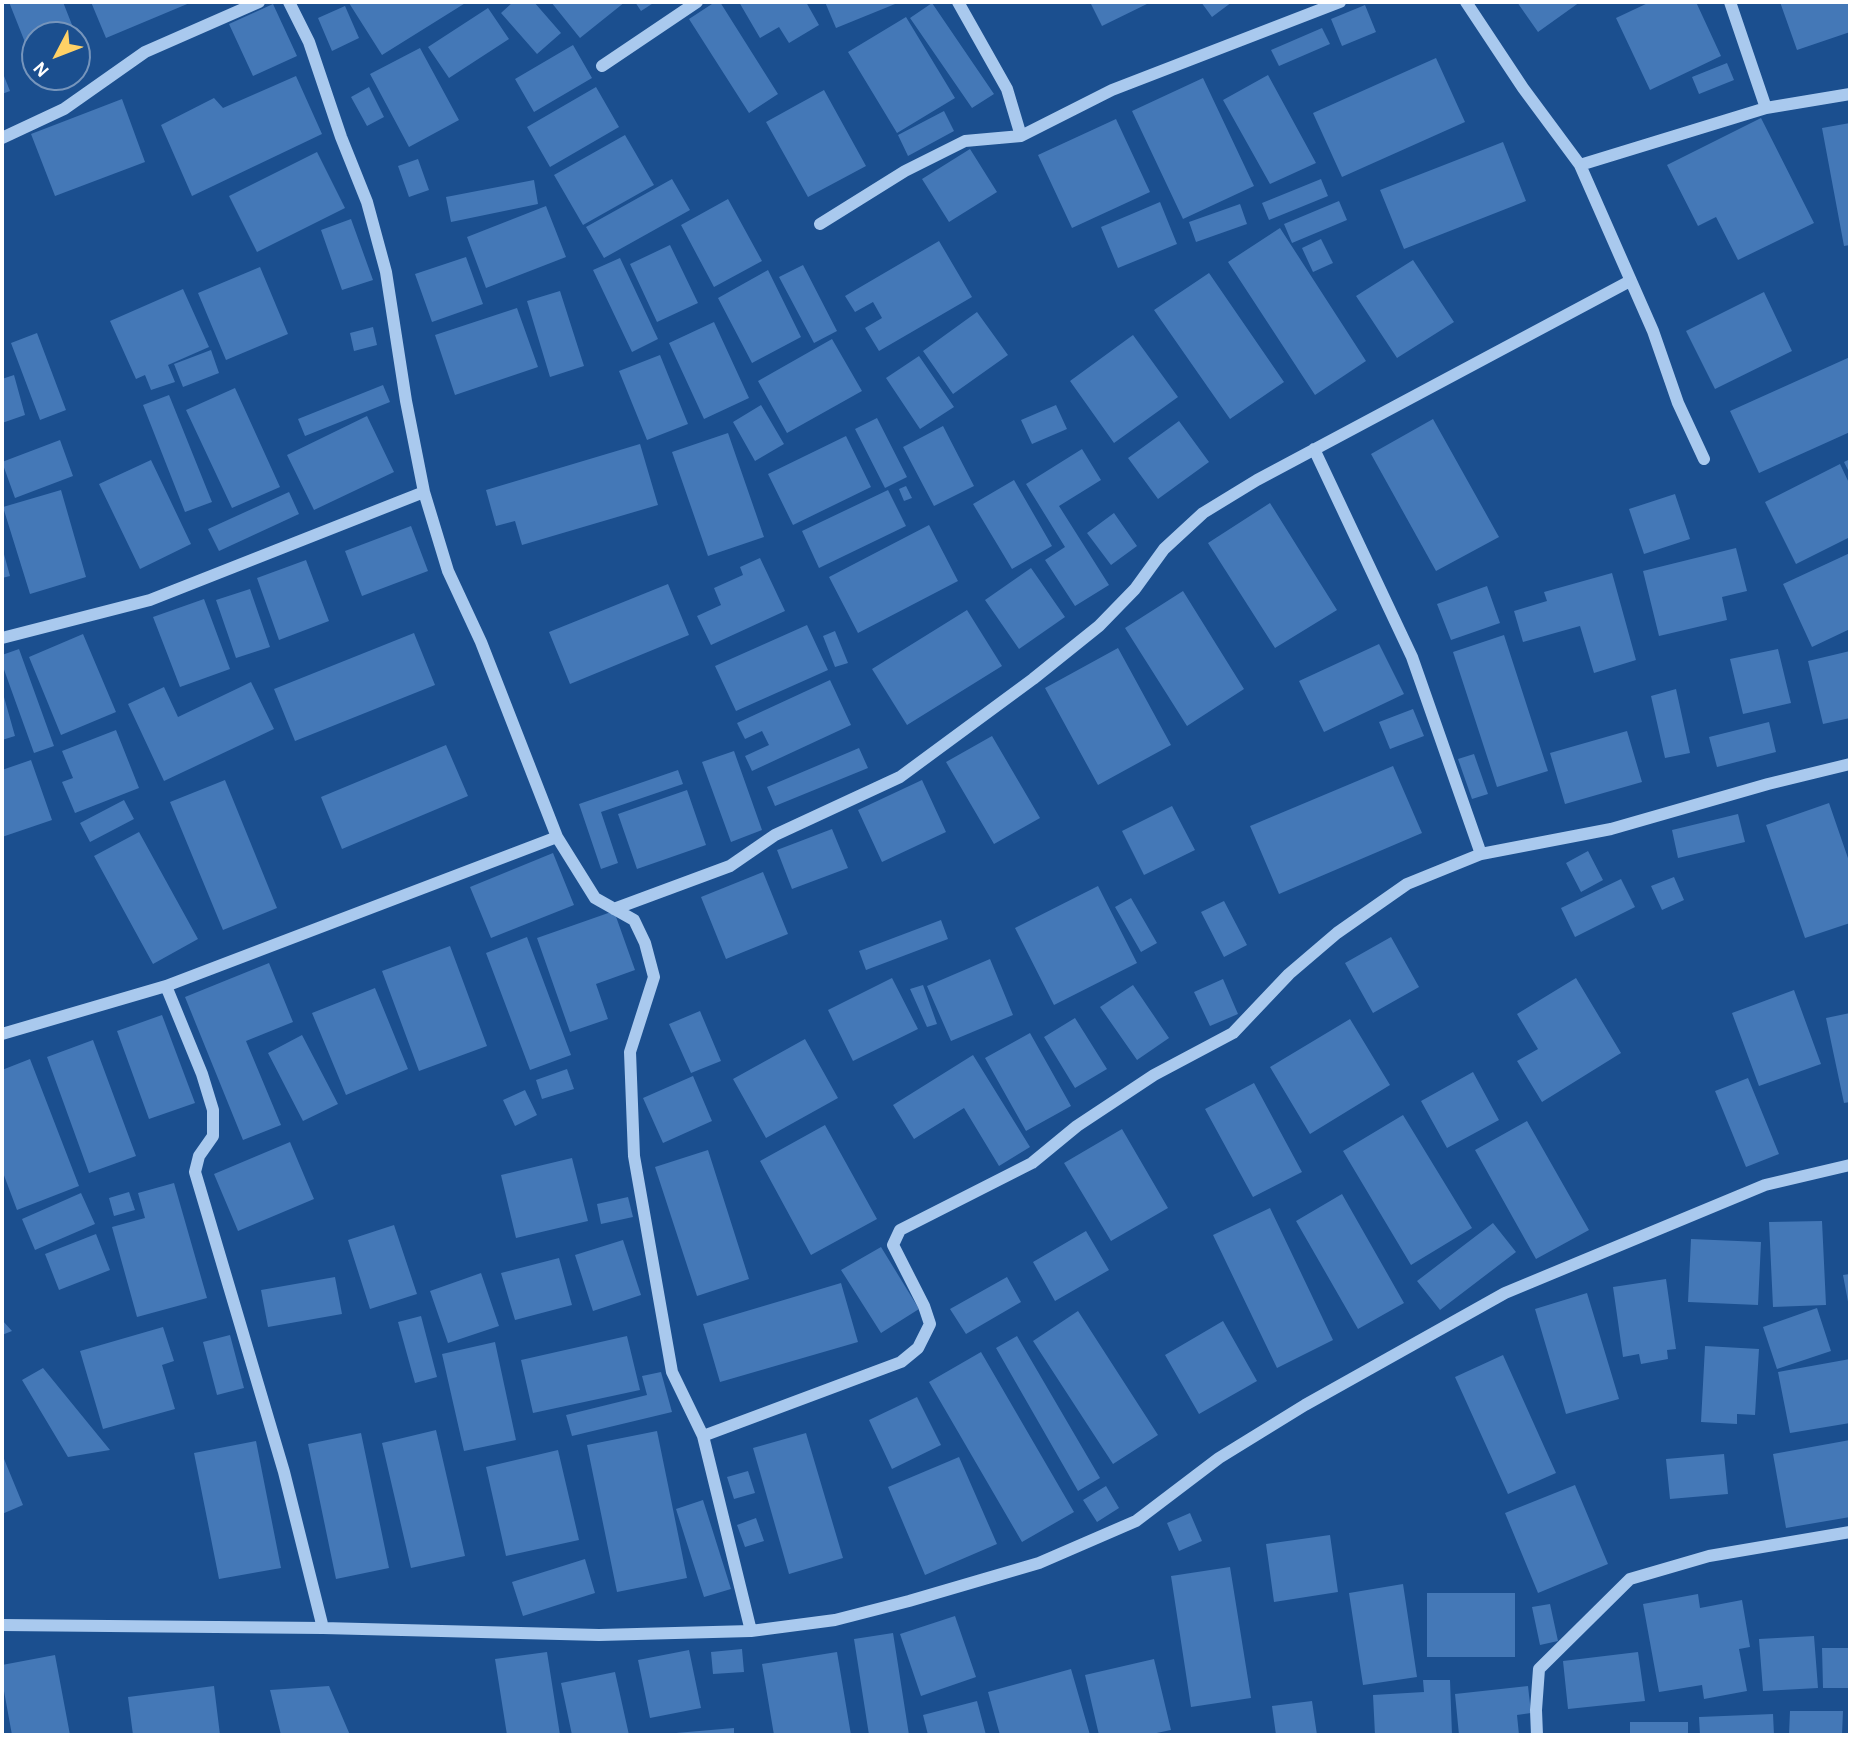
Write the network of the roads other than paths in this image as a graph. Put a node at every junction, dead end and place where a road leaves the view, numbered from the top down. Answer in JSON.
{"nodes":[{"id":1,"x":258,"y":2,"type":"edge"},
{"id":2,"x":289,"y":2,"type":"edge"},
{"id":3,"x":697,"y":2,"type":"edge"},
{"id":4,"x":958,"y":2,"type":"edge"},
{"id":5,"x":1339,"y":2,"type":"edge"},
{"id":6,"x":1466,"y":2,"type":"edge"},
{"id":7,"x":1730,"y":2,"type":"edge"},
{"id":8,"x":602,"y":66,"type":"dead end"},
{"id":9,"x":1850,"y":94,"type":"edge"},
{"id":10,"x":1766,"y":108,"type":"junction"},
{"id":11,"x":1021,"y":136,"type":"junction"},
{"id":12,"x":2,"y":138,"type":"edge"},
{"id":13,"x":1580,"y":165,"type":"junction"},
{"id":14,"x":820,"y":224,"type":"dead end"},
{"id":15,"x":1630,"y":281,"type":"junction"},
{"id":16,"x":1314,"y":449,"type":"junction"},
{"id":17,"x":1704,"y":460,"type":"dead end"},
{"id":18,"x":424,"y":492,"type":"junction"},
{"id":19,"x":2,"y":638,"type":"edge"},
{"id":20,"x":1850,"y":764,"type":"edge"},
{"id":21,"x":557,"y":838,"type":"junction"},
{"id":22,"x":1481,"y":854,"type":"junction"},
{"id":23,"x":614,"y":909,"type":"junction"},
{"id":24,"x":166,"y":986,"type":"junction"},
{"id":25,"x":2,"y":1034,"type":"edge"},
{"id":26,"x":1850,"y":1165,"type":"edge"},
{"id":27,"x":703,"y":1436,"type":"junction"},
{"id":28,"x":1850,"y":1532,"type":"edge"},
{"id":29,"x":2,"y":1625,"type":"edge"},
{"id":30,"x":323,"y":1628,"type":"junction"},
{"id":31,"x":751,"y":1631,"type":"junction"},
{"id":32,"x":1537,"y":1735,"type":"edge"}],
"edges":[{"from":1,"to":12,"type":"street"},
{"from":2,"to":18,"type":"street"},
{"from":3,"to":8,"type":"street"},
{"from":4,"to":11,"type":"street"},
{"from":5,"to":11,"type":"street"},
{"from":6,"to":13,"type":"street"},
{"from":7,"to":10,"type":"street"},
{"from":9,"to":10,"type":"street"},
{"from":10,"to":13,"type":"street"},
{"from":11,"to":14,"type":"street"},
{"from":13,"to":15,"type":"street"},
{"from":15,"to":16,"type":"street"},
{"from":15,"to":17,"type":"street"},
{"from":16,"to":22,"type":"street"},
{"from":16,"to":23,"type":"street"},
{"from":18,"to":19,"type":"street"},
{"from":18,"to":21,"type":"street"},
{"from":20,"to":22,"type":"street"},
{"from":21,"to":23,"type":"street"},
{"from":21,"to":24,"type":"street"},
{"from":22,"to":27,"type":"street"},
{"from":23,"to":27,"type":"street"},
{"from":24,"to":25,"type":"street"},
{"from":24,"to":30,"type":"street"},
{"from":26,"to":31,"type":"street"},
{"from":27,"to":31,"type":"street"},
{"from":28,"to":32,"type":"street"},
{"from":29,"to":30,"type":"street"},
{"from":30,"to":31,"type":"street"}]}
